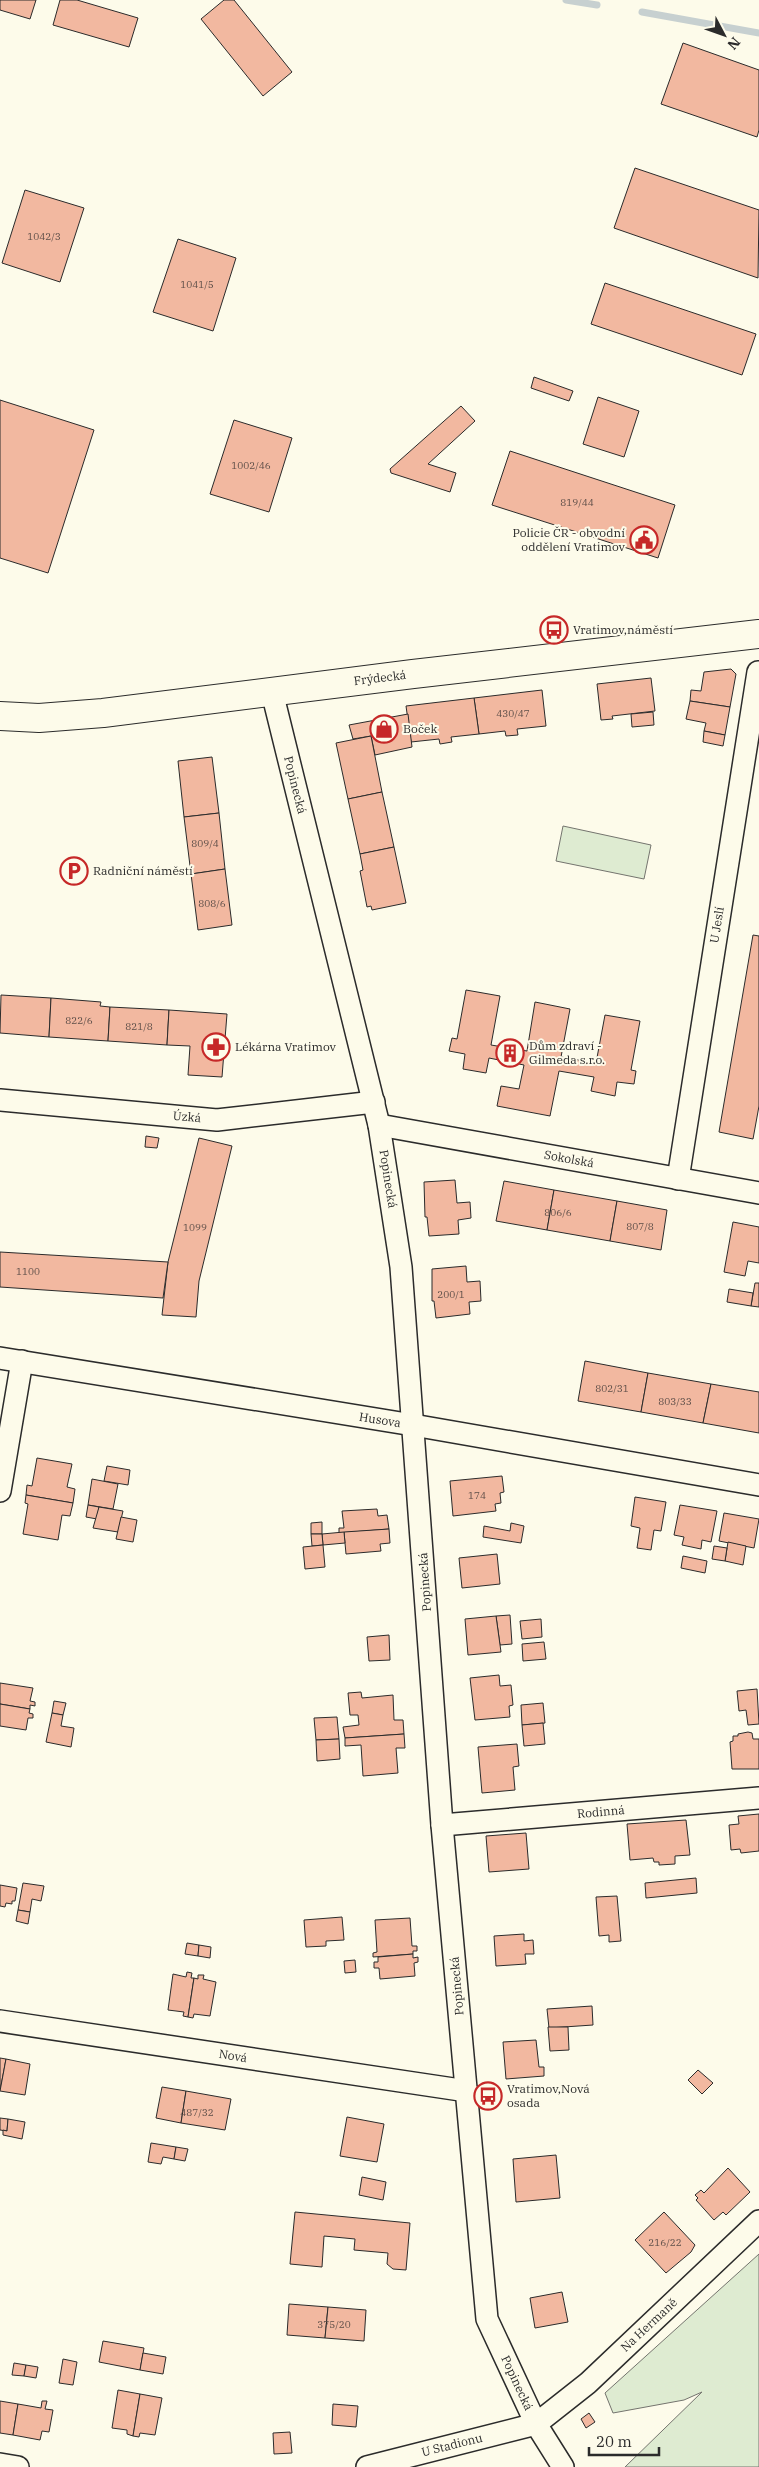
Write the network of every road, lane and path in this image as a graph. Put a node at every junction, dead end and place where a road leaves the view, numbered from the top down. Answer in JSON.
{"nodes":[{"id":1,"x":759,"y":634,"type":"edge"},
{"id":2,"x":758,"y":672,"type":"dead end"},
{"id":3,"x":272,"y":692,"type":"junction"},
{"id":4,"x":0,"y":716,"type":"edge"},
{"id":5,"x":0,"y":1100,"type":"edge"},
{"id":6,"x":374,"y":1102,"type":"junction"},
{"id":7,"x":379,"y":1125,"type":"junction"},
{"id":8,"x":678,"y":1179,"type":"junction"},
{"id":9,"x":759,"y":1193,"type":"edge"},
{"id":10,"x":0,"y":1358,"type":"edge"},
{"id":11,"x":22,"y":1362,"type":"junction"},
{"id":12,"x":413,"y":1425,"type":"junction"},
{"id":13,"x":759,"y":1484,"type":"edge"},
{"id":14,"x":0,"y":1491,"type":"edge"},
{"id":15,"x":759,"y":1798,"type":"edge"},
{"id":16,"x":442,"y":1825,"type":"junction"},
{"id":17,"x":0,"y":2021,"type":"edge"},
{"id":18,"x":467,"y":2092,"type":"junction"},
{"id":19,"x":759,"y":2221,"type":"edge"},
{"id":20,"x":536,"y":2424,"type":"junction"},
{"id":21,"x":0,"y":2464,"type":"edge"},
{"id":22,"x":18,"y":2467,"type":"edge"},
{"id":23,"x":367,"y":2467,"type":"edge"},
{"id":24,"x":563,"y":2467,"type":"edge"}],
"edges":[{"from":1,"to":3,"type":"main road","name":"Frýdecká"},
{"from":2,"to":8,"type":"street","name":"U Jeslí"},
{"from":3,"to":4,"type":"main road","name":"Frýdecká"},
{"from":3,"to":6,"type":"street","name":"Popinecká"},
{"from":5,"to":6,"type":"street","name":"Úzká"},
{"from":6,"to":7,"type":"street","name":"Popinecká"},
{"from":7,"to":8,"type":"street","name":"Sokolská"},
{"from":7,"to":12,"type":"street","name":"Popinecká"},
{"from":8,"to":9,"type":"street","name":"Sokolská"},
{"from":10,"to":11,"type":"street","name":"Husova"},
{"from":11,"to":12,"type":"street","name":"Husova"},
{"from":11,"to":14,"type":"street"},
{"from":12,"to":13,"type":"street","name":"Husova"},
{"from":12,"to":16,"type":"street","name":"Popinecká"},
{"from":15,"to":16,"type":"street","name":"Rodinná"},
{"from":16,"to":18,"type":"street","name":"Popinecká"},
{"from":17,"to":18,"type":"street","name":"Nová"},
{"from":18,"to":20,"type":"street","name":"Popinecká"},
{"from":19,"to":20,"type":"street","name":"Na Hermaně"},
{"from":20,"to":23,"type":"street","name":"U Stadionu"},
{"from":20,"to":24,"type":"street","name":"Popinecká"},
{"from":21,"to":22,"type":"street"}]}
